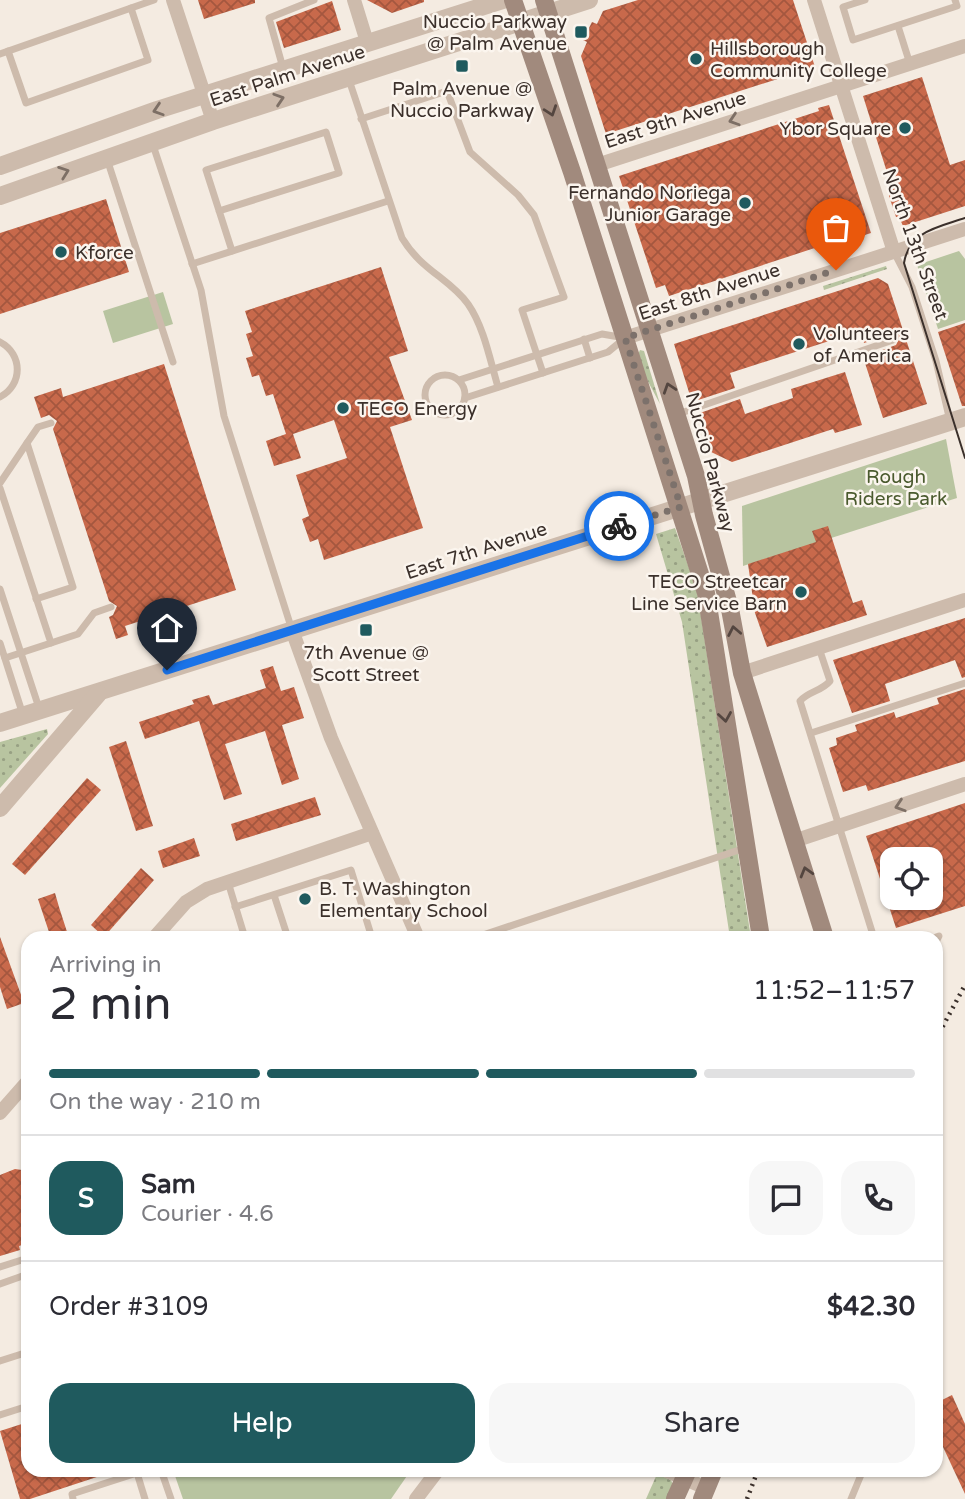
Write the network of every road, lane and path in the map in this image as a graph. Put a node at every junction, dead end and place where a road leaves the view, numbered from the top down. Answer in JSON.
{"nodes":[{"id":1,"x":154,"y":0,"type":"edge"},
{"id":2,"x":173,"y":0,"type":"edge"},
{"id":3,"x":314,"y":0,"type":"edge"},
{"id":4,"x":354,"y":0,"type":"edge"},
{"id":5,"x":503,"y":0,"type":"edge"},
{"id":6,"x":513,"y":0,"type":"edge"},
{"id":7,"x":589,"y":0,"type":"edge"},
{"id":8,"x":814,"y":0,"type":"edge"},
{"id":9,"x":865,"y":0,"type":"edge"},
{"id":10,"x":955,"y":0,"type":"edge"},
{"id":11,"x":546,"y":7,"type":"edge"},
{"id":12,"x":131,"y":8,"type":"junction"},
{"id":13,"x":521,"y":23,"type":"junction"},
{"id":14,"x":898,"y":26,"type":"junction"},
{"id":15,"x":368,"y":42,"type":"junction"},
{"id":16,"x":965,"y":46,"type":"edge"},
{"id":17,"x":4,"y":52,"type":"edge"},
{"id":18,"x":910,"y":64,"type":"junction"},
{"id":19,"x":284,"y":69,"type":"junction"},
{"id":20,"x":348,"y":78,"type":"junction"},
{"id":21,"x":842,"y":86,"type":"junction"},
{"id":22,"x":204,"y":95,"type":"junction"},
{"id":23,"x":361,"y":119,"type":"junction"},
{"id":24,"x":213,"y":121,"type":"junction"},
{"id":25,"x":152,"y":142,"type":"junction"},
{"id":26,"x":107,"y":157,"type":"junction"},
{"id":27,"x":597,"y":165,"type":"junction"},
{"id":28,"x":0,"y":166,"type":"edge"},
{"id":29,"x":0,"y":196,"type":"edge"},
{"id":30,"x":388,"y":201,"type":"junction"},
{"id":31,"x":219,"y":211,"type":"junction"},
{"id":32,"x":965,"y":229,"type":"edge"},
{"id":33,"x":232,"y":251,"type":"junction"},
{"id":34,"x":894,"y":252,"type":"junction"},
{"id":35,"x":192,"y":264,"type":"junction"},
{"id":36,"x":651,"y":330,"type":"junction"},
{"id":37,"x":625,"y":338,"type":"junction"},
{"id":38,"x":584,"y":340,"type":"junction"},
{"id":39,"x":893,"y":340,"type":"dead end"},
{"id":40,"x":0,"y":342,"type":"edge"},
{"id":41,"x":537,"y":355,"type":"junction"},
{"id":42,"x":590,"y":358,"type":"junction"},
{"id":43,"x":173,"y":362,"type":"dead end"},
{"id":44,"x":492,"y":369,"type":"junction"},
{"id":45,"x":543,"y":373,"type":"junction"},
{"id":46,"x":458,"y":380,"type":"junction"},
{"id":47,"x":498,"y":387,"type":"junction"},
{"id":48,"x":0,"y":397,"type":"edge"},
{"id":49,"x":465,"y":398,"type":"junction"},
{"id":50,"x":677,"y":414,"type":"junction"},
{"id":51,"x":958,"y":419,"type":"edge"},
{"id":52,"x":51,"y":423,"type":"dead end"},
{"id":53,"x":27,"y":443,"type":"junction"},
{"id":54,"x":0,"y":485,"type":"edge"},
{"id":55,"x":700,"y":500,"type":"junction"},
{"id":56,"x":681,"y":507,"type":"junction"},
{"id":57,"x":0,"y":589,"type":"edge"},
{"id":58,"x":36,"y":599,"type":"junction"},
{"id":59,"x":965,"y":600,"type":"edge"},
{"id":60,"x":111,"y":607,"type":"dead end"},
{"id":61,"x":292,"y":630,"type":"junction"},
{"id":62,"x":0,"y":643,"type":"edge"},
{"id":63,"x":51,"y":643,"type":"junction"},
{"id":64,"x":819,"y":648,"type":"junction"},
{"id":65,"x":21,"y":653,"type":"junction"},
{"id":66,"x":5,"y":658,"type":"junction"},
{"id":67,"x":742,"y":673,"type":"junction"},
{"id":68,"x":965,"y":683,"type":"edge"},
{"id":69,"x":99,"y":692,"type":"junction"},
{"id":70,"x":32,"y":714,"type":"junction"},
{"id":71,"x":0,"y":723,"type":"edge"},
{"id":72,"x":811,"y":733,"type":"junction"},
{"id":73,"x":965,"y":784,"type":"edge"},
{"id":74,"x":0,"y":808,"type":"edge"},
{"id":75,"x":841,"y":825,"type":"junction"},
{"id":76,"x":372,"y":834,"type":"junction"},
{"id":77,"x":796,"y":840,"type":"junction"},
{"id":78,"x":746,"y":848,"type":"junction"},
{"id":79,"x":228,"y":881,"type":"junction"},
{"id":80,"x":274,"y":895,"type":"junction"},
{"id":81,"x":235,"y":907,"type":"junction"},
{"id":82,"x":160,"y":931,"type":"edge"},
{"id":83,"x":243,"y":931,"type":"edge"},
{"id":84,"x":286,"y":931,"type":"edge"},
{"id":85,"x":370,"y":931,"type":"edge"},
{"id":86,"x":415,"y":931,"type":"edge"},
{"id":87,"x":495,"y":931,"type":"edge"},
{"id":88,"x":760,"y":931,"type":"edge"},
{"id":89,"x":823,"y":931,"type":"edge"},
{"id":90,"x":872,"y":931,"type":"edge"},
{"id":91,"x":21,"y":1088,"type":"edge"},
{"id":92,"x":1,"y":1109,"type":"edge"},
{"id":93,"x":21,"y":1260,"type":"edge"},
{"id":94,"x":0,"y":1268,"type":"edge"},
{"id":95,"x":21,"y":1277,"type":"edge"},
{"id":96,"x":0,"y":1284,"type":"edge"},
{"id":97,"x":21,"y":1354,"type":"edge"},
{"id":98,"x":0,"y":1361,"type":"edge"},
{"id":99,"x":21,"y":1408,"type":"edge"},
{"id":100,"x":0,"y":1415,"type":"edge"},
{"id":101,"x":124,"y":1477,"type":"edge"},
{"id":102,"x":137,"y":1477,"type":"edge"},
{"id":103,"x":163,"y":1477,"type":"edge"},
{"id":104,"x":433,"y":1477,"type":"edge"},
{"id":105,"x":685,"y":1477,"type":"edge"},
{"id":106,"x":689,"y":1477,"type":"edge"},
{"id":107,"x":860,"y":1477,"type":"edge"},
{"id":108,"x":704,"y":1493,"type":"edge"},
{"id":109,"x":74,"y":1499,"type":"edge"},
{"id":110,"x":145,"y":1499,"type":"edge"},
{"id":111,"x":171,"y":1499,"type":"edge"},
{"id":112,"x":416,"y":1499,"type":"edge"},
{"id":113,"x":675,"y":1499,"type":"edge"},
{"id":114,"x":852,"y":1499,"type":"edge"}],
"edges":[{"from":1,"to":12,"type":"lane"},
{"from":2,"to":22,"type":"street"},
{"from":3,"to":19,"type":"lane"},
{"from":4,"to":15,"type":"street"},
{"from":5,"to":15,"type":"street","name":"East Palm Avenue"},
{"from":6,"to":13,"type":"main road","name":"Nuccio Parkway"},
{"from":7,"to":11,"type":"street","name":"East Palm Avenue"},
{"from":8,"to":21,"type":"street","name":"North 13th Street"},
{"from":9,"to":14,"type":"lane"},
{"from":10,"to":14,"type":"lane"},
{"from":11,"to":13,"type":"street","name":"East Palm Avenue"},
{"from":11,"to":27,"type":"main road","name":"Nuccio Parkway"},
{"from":12,"to":17,"type":"lane"},
{"from":12,"to":17,"type":"lane"},
{"from":13,"to":20,"type":"street","name":"East Palm Avenue"},
{"from":13,"to":37,"type":"main road","name":"Nuccio Parkway","one_way":true},
{"from":14,"to":18,"type":"lane"},
{"from":15,"to":19,"type":"street","name":"East Palm Avenue"},
{"from":16,"to":18,"type":"street","name":"East 9th Avenue"},
{"from":18,"to":21,"type":"street","name":"East 9th Avenue"},
{"from":19,"to":22,"type":"street","name":"East Palm Avenue"},
{"from":20,"to":23,"type":"lane"},
{"from":24,"to":20,"type":"street","name":"East Palm Avenue","one_way":true},
{"from":21,"to":27,"type":"street","name":"East 9th Avenue","one_way":true},
{"from":21,"to":34,"type":"street","name":"North 13th Street"},
{"from":22,"to":24,"type":"street"},
{"from":22,"to":28,"type":"street","name":"East Palm Avenue","one_way":true},
{"from":23,"to":30,"type":"lane"},
{"from":23,"to":41,"type":"lane"},
{"from":24,"to":25,"type":"street","name":"East Palm Avenue"},
{"from":25,"to":26,"type":"street","name":"East Palm Avenue"},
{"from":25,"to":35,"type":"lane"},
{"from":29,"to":26,"type":"street","name":"East Palm Avenue","one_way":true},
{"from":26,"to":43,"type":"lane"},
{"from":27,"to":36,"type":"main road","name":"Nuccio Parkway"},
{"from":30,"to":33,"type":"lane"},
{"from":30,"to":44,"type":"lane"},
{"from":31,"to":31,"type":"lane"},
{"from":31,"to":33,"type":"lane"},
{"from":32,"to":34,"type":"street","name":"East 8th Avenue"},
{"from":33,"to":35,"type":"lane"},
{"from":34,"to":36,"type":"street","name":"East 8th Avenue"},
{"from":34,"to":51,"type":"lane","name":"North 13th Street"},
{"from":35,"to":61,"type":"lane"},
{"from":36,"to":37,"type":"street","name":"East 8th Avenue"},
{"from":50,"to":36,"type":"main road","name":"Nuccio Parkway","one_way":true},
{"from":37,"to":38,"type":"lane"},
{"from":37,"to":42,"type":"lane"},
{"from":37,"to":56,"type":"main road","name":"Nuccio Parkway"},
{"from":38,"to":41,"type":"lane"},
{"from":38,"to":42,"type":"lane"},
{"from":39,"to":50,"type":"lane"},
{"from":40,"to":48,"type":"lane"},
{"from":41,"to":44,"type":"lane"},
{"from":41,"to":45,"type":"lane"},
{"from":42,"to":45,"type":"lane"},
{"from":44,"to":46,"type":"lane"},
{"from":44,"to":47,"type":"lane"},
{"from":45,"to":47,"type":"lane"},
{"from":46,"to":49,"type":"lane"},
{"from":46,"to":49,"type":"lane"},
{"from":47,"to":49,"type":"lane"},
{"from":50,"to":55,"type":"main road","name":"Nuccio Parkway"},
{"from":51,"to":55,"type":"street","name":"East 7th Avenue"},
{"from":52,"to":53,"type":"lane"},
{"from":53,"to":54,"type":"lane"},
{"from":53,"to":58,"type":"lane"},
{"from":54,"to":58,"type":"lane"},
{"from":55,"to":56,"type":"street","name":"East 7th Avenue"},
{"from":67,"to":55,"type":"main road","name":"Nuccio Parkway","one_way":true},
{"from":56,"to":61,"type":"street","name":"East 7th Avenue"},
{"from":56,"to":78,"type":"main road","name":"Nuccio Parkway","one_way":true},
{"from":57,"to":65,"type":"lane"},
{"from":58,"to":63,"type":"lane"},
{"from":59,"to":64,"type":"street"},
{"from":60,"to":63,"type":"lane"},
{"from":61,"to":69,"type":"street","name":"East 7th Avenue"},
{"from":61,"to":76,"type":"street"},
{"from":62,"to":66,"type":"lane"},
{"from":63,"to":65,"type":"lane"},
{"from":64,"to":67,"type":"street"},
{"from":64,"to":72,"type":"lane"},
{"from":65,"to":66,"type":"lane"},
{"from":65,"to":70,"type":"lane"},
{"from":66,"to":70,"type":"lane"},
{"from":67,"to":77,"type":"main road","name":"Nuccio Parkway"},
{"from":68,"to":72,"type":"lane"},
{"from":69,"to":70,"type":"street","name":"East 7th Avenue"},
{"from":69,"to":74,"type":"street"},
{"from":70,"to":71,"type":"street","name":"East 7th Avenue"},
{"from":72,"to":75,"type":"lane"},
{"from":73,"to":75,"type":"street","one_way":true},
{"from":75,"to":77,"type":"street"},
{"from":75,"to":90,"type":"lane"},
{"from":76,"to":79,"type":"street"},
{"from":76,"to":86,"type":"street"},
{"from":89,"to":77,"type":"main road","name":"Nuccio Parkway","one_way":true},
{"from":78,"to":87,"type":"lane"},
{"from":78,"to":88,"type":"main road","name":"Nuccio Parkway"},
{"from":79,"to":81,"type":"lane"},
{"from":79,"to":82,"type":"street"},
{"from":80,"to":81,"type":"lane"},
{"from":80,"to":84,"type":"lane"},
{"from":80,"to":85,"type":"lane"},
{"from":81,"to":83,"type":"lane"},
{"from":91,"to":92,"type":"street"},
{"from":93,"to":94,"type":"lane"},
{"from":95,"to":96,"type":"lane"},
{"from":97,"to":98,"type":"lane"},
{"from":99,"to":100,"type":"lane"},
{"from":101,"to":109,"type":"lane"},
{"from":102,"to":110,"type":"lane"},
{"from":103,"to":111,"type":"lane"},
{"from":104,"to":112,"type":"street"},
{"from":105,"to":113,"type":"main road"},
{"from":106,"to":108,"type":"street"},
{"from":107,"to":114,"type":"lane"}]}
